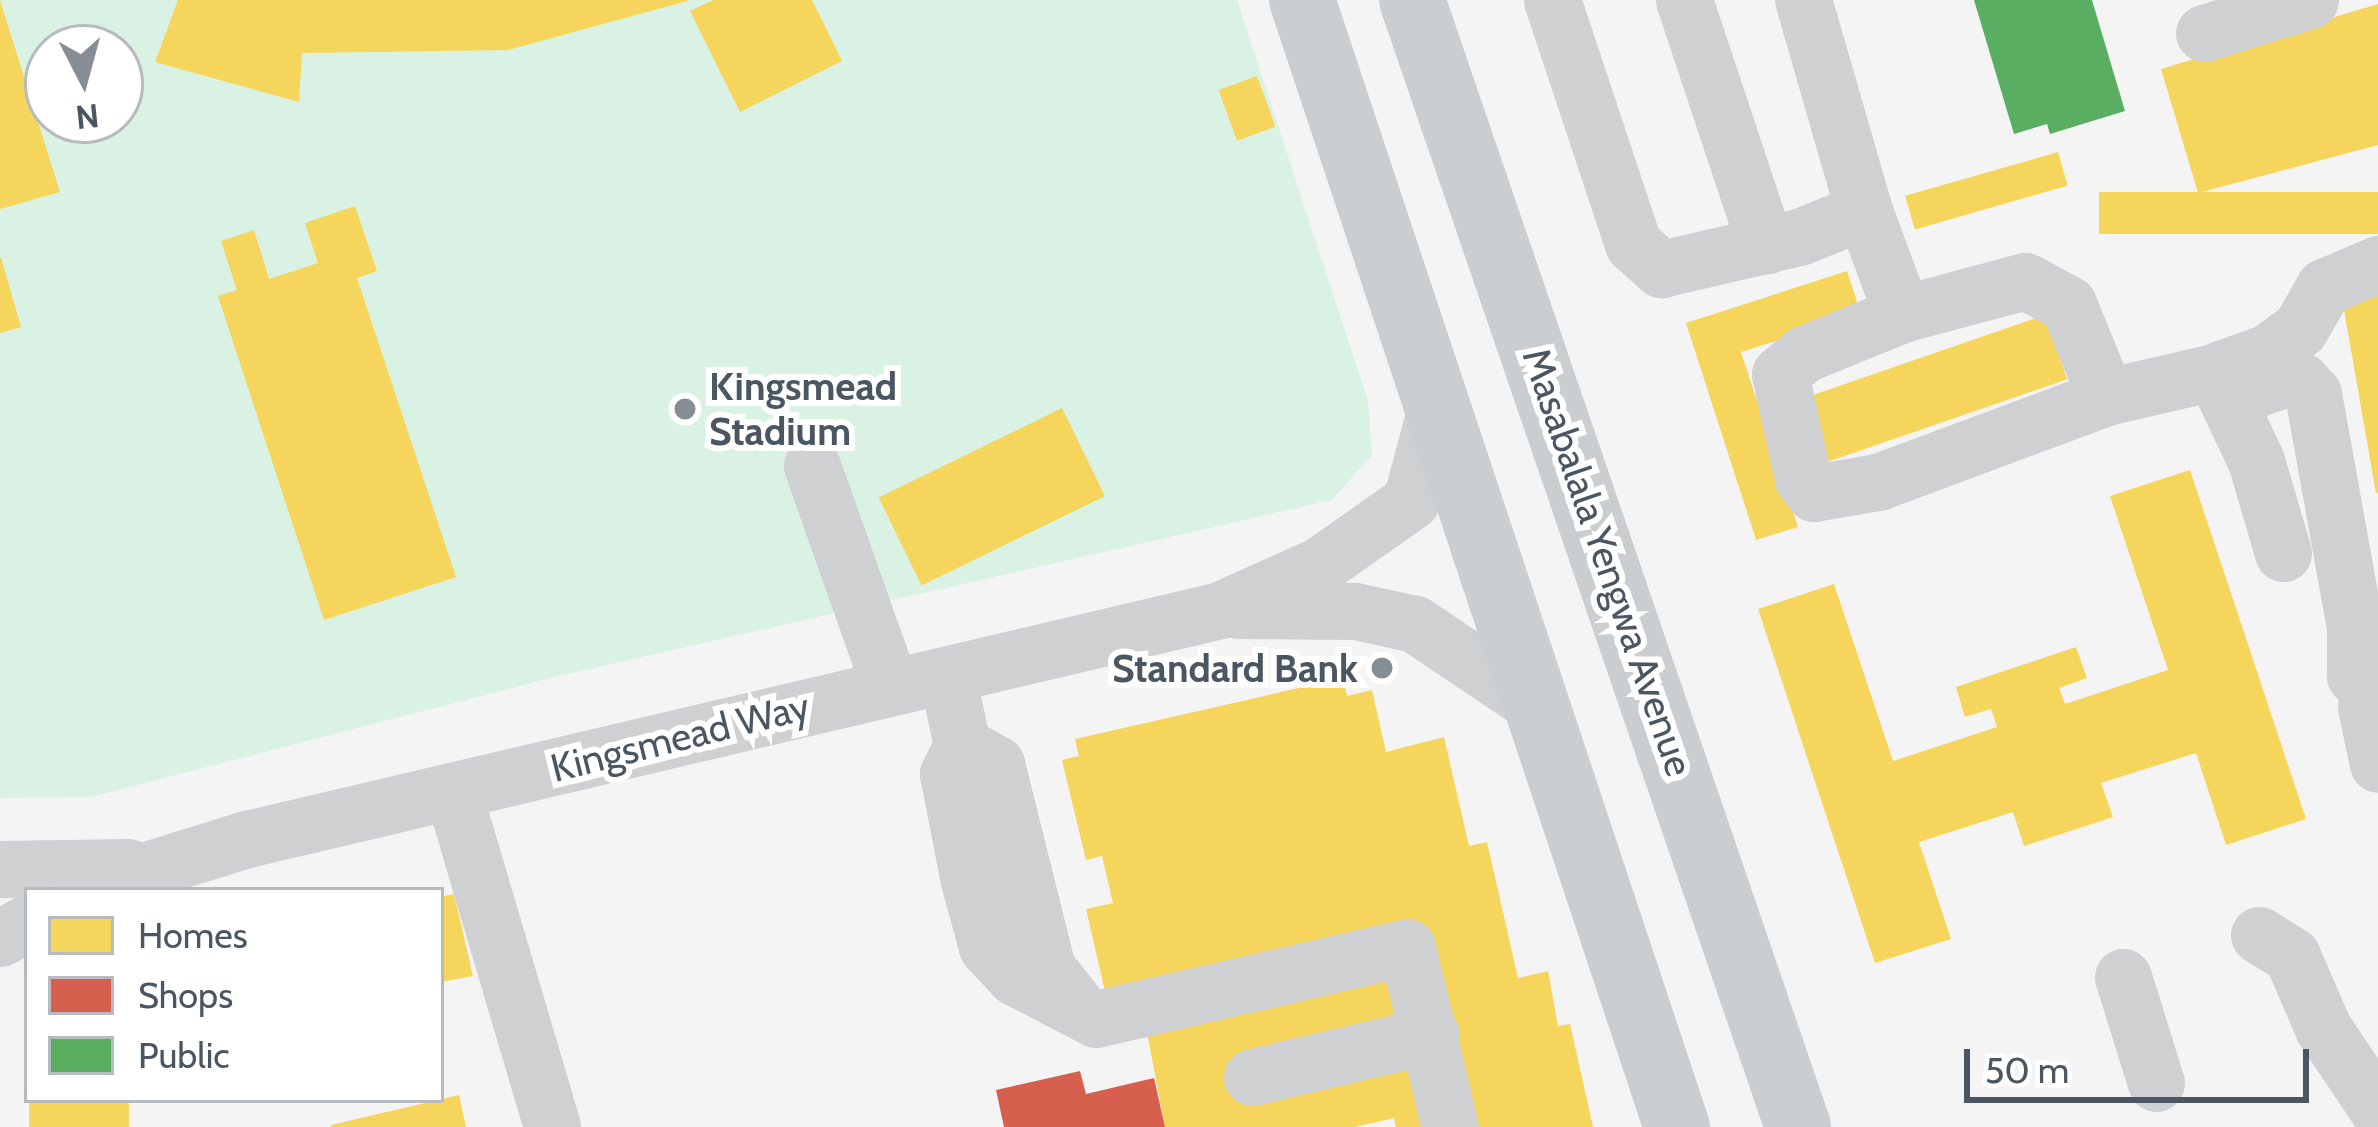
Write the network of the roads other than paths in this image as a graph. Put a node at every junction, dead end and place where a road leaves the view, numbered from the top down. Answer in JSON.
{"nodes":[{"id":1,"x":1302,"y":0,"type":"edge"},
{"id":2,"x":1412,"y":0,"type":"edge"},
{"id":3,"x":1552,"y":0,"type":"edge"},
{"id":4,"x":1684,"y":0,"type":"edge"},
{"id":5,"x":1802,"y":0,"type":"edge"},
{"id":6,"x":2310,"y":0,"type":"edge"},
{"id":7,"x":2204,"y":33,"type":"dead end"},
{"id":8,"x":1864,"y":211,"type":"junction"},
{"id":9,"x":1766,"y":246,"type":"junction"},
{"id":10,"x":2378,"y":264,"type":"edge"},
{"id":11,"x":1902,"y":314,"type":"junction"},
{"id":12,"x":2221,"y":385,"type":"junction"},
{"id":13,"x":2106,"y":397,"type":"junction"},
{"id":14,"x":1437,"y":403,"type":"junction"},
{"id":15,"x":812,"y":466,"type":"dead end"},
{"id":16,"x":2283,"y":553,"type":"dead end"},
{"id":17,"x":1220,"y":610,"type":"junction"},
{"id":18,"x":947,"y":675,"type":"junction"},
{"id":19,"x":890,"y":686,"type":"junction"},
{"id":20,"x":1537,"y":706,"type":"junction"},
{"id":21,"x":2378,"y":764,"type":"edge"},
{"id":22,"x":454,"y":792,"type":"junction"},
{"id":23,"x":140,"y":867,"type":"junction"},
{"id":24,"x":0,"y":868,"type":"edge"},
{"id":25,"x":90,"y":887,"type":"edge"},
{"id":26,"x":2259,"y":934,"type":"dead end"},
{"id":27,"x":2123,"y":976,"type":"dead end"},
{"id":28,"x":1431,"y":1036,"type":"junction"},
{"id":29,"x":1252,"y":1077,"type":"dead end"},
{"id":30,"x":2156,"y":1083,"type":"dead end"},
{"id":31,"x":2378,"y":1110,"type":"edge"},
{"id":32,"x":552,"y":1127,"type":"edge"},
{"id":33,"x":1450,"y":1127,"type":"edge"},
{"id":34,"x":1677,"y":1127,"type":"edge"},
{"id":35,"x":1798,"y":1127,"type":"edge"}],
"edges":[{"from":1,"to":14,"type":"main road"},
{"from":2,"to":35,"type":"main road","name":"Masabalala Yengwa Avenue"},
{"from":3,"to":9,"type":"street"},
{"from":4,"to":9,"type":"street"},
{"from":5,"to":8,"type":"street"},
{"from":6,"to":7,"type":"street"},
{"from":8,"to":9,"type":"street"},
{"from":8,"to":11,"type":"street"},
{"from":10,"to":12,"type":"street"},
{"from":11,"to":13,"type":"street"},
{"from":11,"to":13,"type":"street"},
{"from":12,"to":13,"type":"street"},
{"from":12,"to":16,"type":"street"},
{"from":12,"to":21,"type":"street"},
{"from":14,"to":17,"type":"street","name":"Kingsmead Way"},
{"from":14,"to":20,"type":"main road"},
{"from":15,"to":19,"type":"street"},
{"from":17,"to":18,"type":"street","name":"Kingsmead Way"},
{"from":17,"to":20,"type":"street","name":"Kingsmead Way"},
{"from":18,"to":19,"type":"street","name":"Kingsmead Way"},
{"from":18,"to":28,"type":"street"},
{"from":19,"to":22,"type":"street","name":"Kingsmead Way"},
{"from":20,"to":34,"type":"main road"},
{"from":22,"to":23,"type":"street","name":"Kingsmead Way"},
{"from":22,"to":32,"type":"street"},
{"from":23,"to":24,"type":"street","name":"Kingsmead Way"},
{"from":23,"to":25,"type":"street","name":"Kingsmead Way"},
{"from":26,"to":31,"type":"street"},
{"from":27,"to":30,"type":"street"},
{"from":28,"to":29,"type":"street"},
{"from":28,"to":33,"type":"street"}]}
